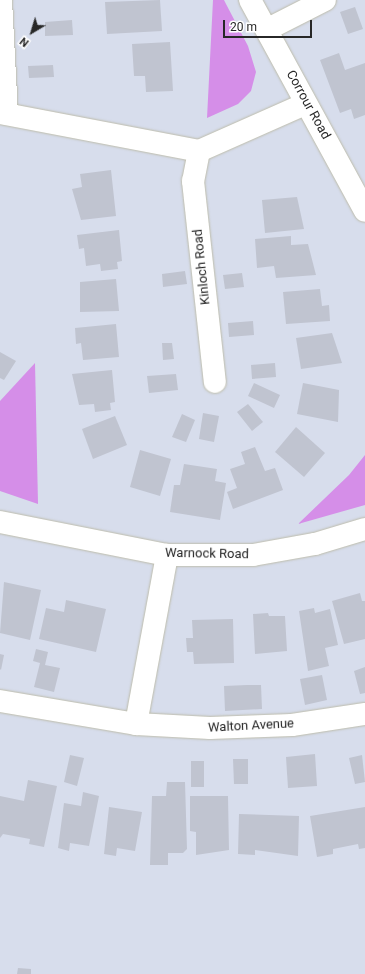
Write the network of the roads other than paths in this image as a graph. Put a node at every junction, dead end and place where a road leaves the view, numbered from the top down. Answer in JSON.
{"nodes":[{"id":1,"x":1,"y":0,"type":"edge"},
{"id":2,"x":250,"y":0,"type":"edge"},
{"id":3,"x":325,"y":0,"type":"edge"},
{"id":4,"x":268,"y":29,"type":"junction"},
{"id":5,"x":305,"y":104,"type":"junction"},
{"id":6,"x":4,"y":114,"type":"edge"},
{"id":7,"x":199,"y":151,"type":"junction"},
{"id":8,"x":365,"y":211,"type":"edge"},
{"id":9,"x":215,"y":382,"type":"dead end"},
{"id":10,"x":0,"y":522,"type":"edge"},
{"id":11,"x":365,"y":529,"type":"edge"},
{"id":12,"x":167,"y":554,"type":"junction"},
{"id":13,"x":0,"y":701,"type":"edge"},
{"id":14,"x":365,"y":714,"type":"edge"},
{"id":15,"x":136,"y":724,"type":"junction"}],
"edges":[{"from":1,"to":6,"type":"street"},
{"from":2,"to":4,"type":"street","name":"Corrour Road"},
{"from":3,"to":4,"type":"street"},
{"from":4,"to":5,"type":"street","name":"Corrour Road"},
{"from":5,"to":7,"type":"street"},
{"from":5,"to":8,"type":"street","name":"Corrour Road"},
{"from":6,"to":7,"type":"street"},
{"from":7,"to":9,"type":"street","name":"Kinloch Road"},
{"from":10,"to":12,"type":"street","name":"Warnock Road"},
{"from":11,"to":12,"type":"street","name":"Warnock Road"},
{"from":12,"to":15,"type":"street"},
{"from":13,"to":15,"type":"street","name":"Walton Avenue"},
{"from":14,"to":15,"type":"street","name":"Walton Avenue"}]}
